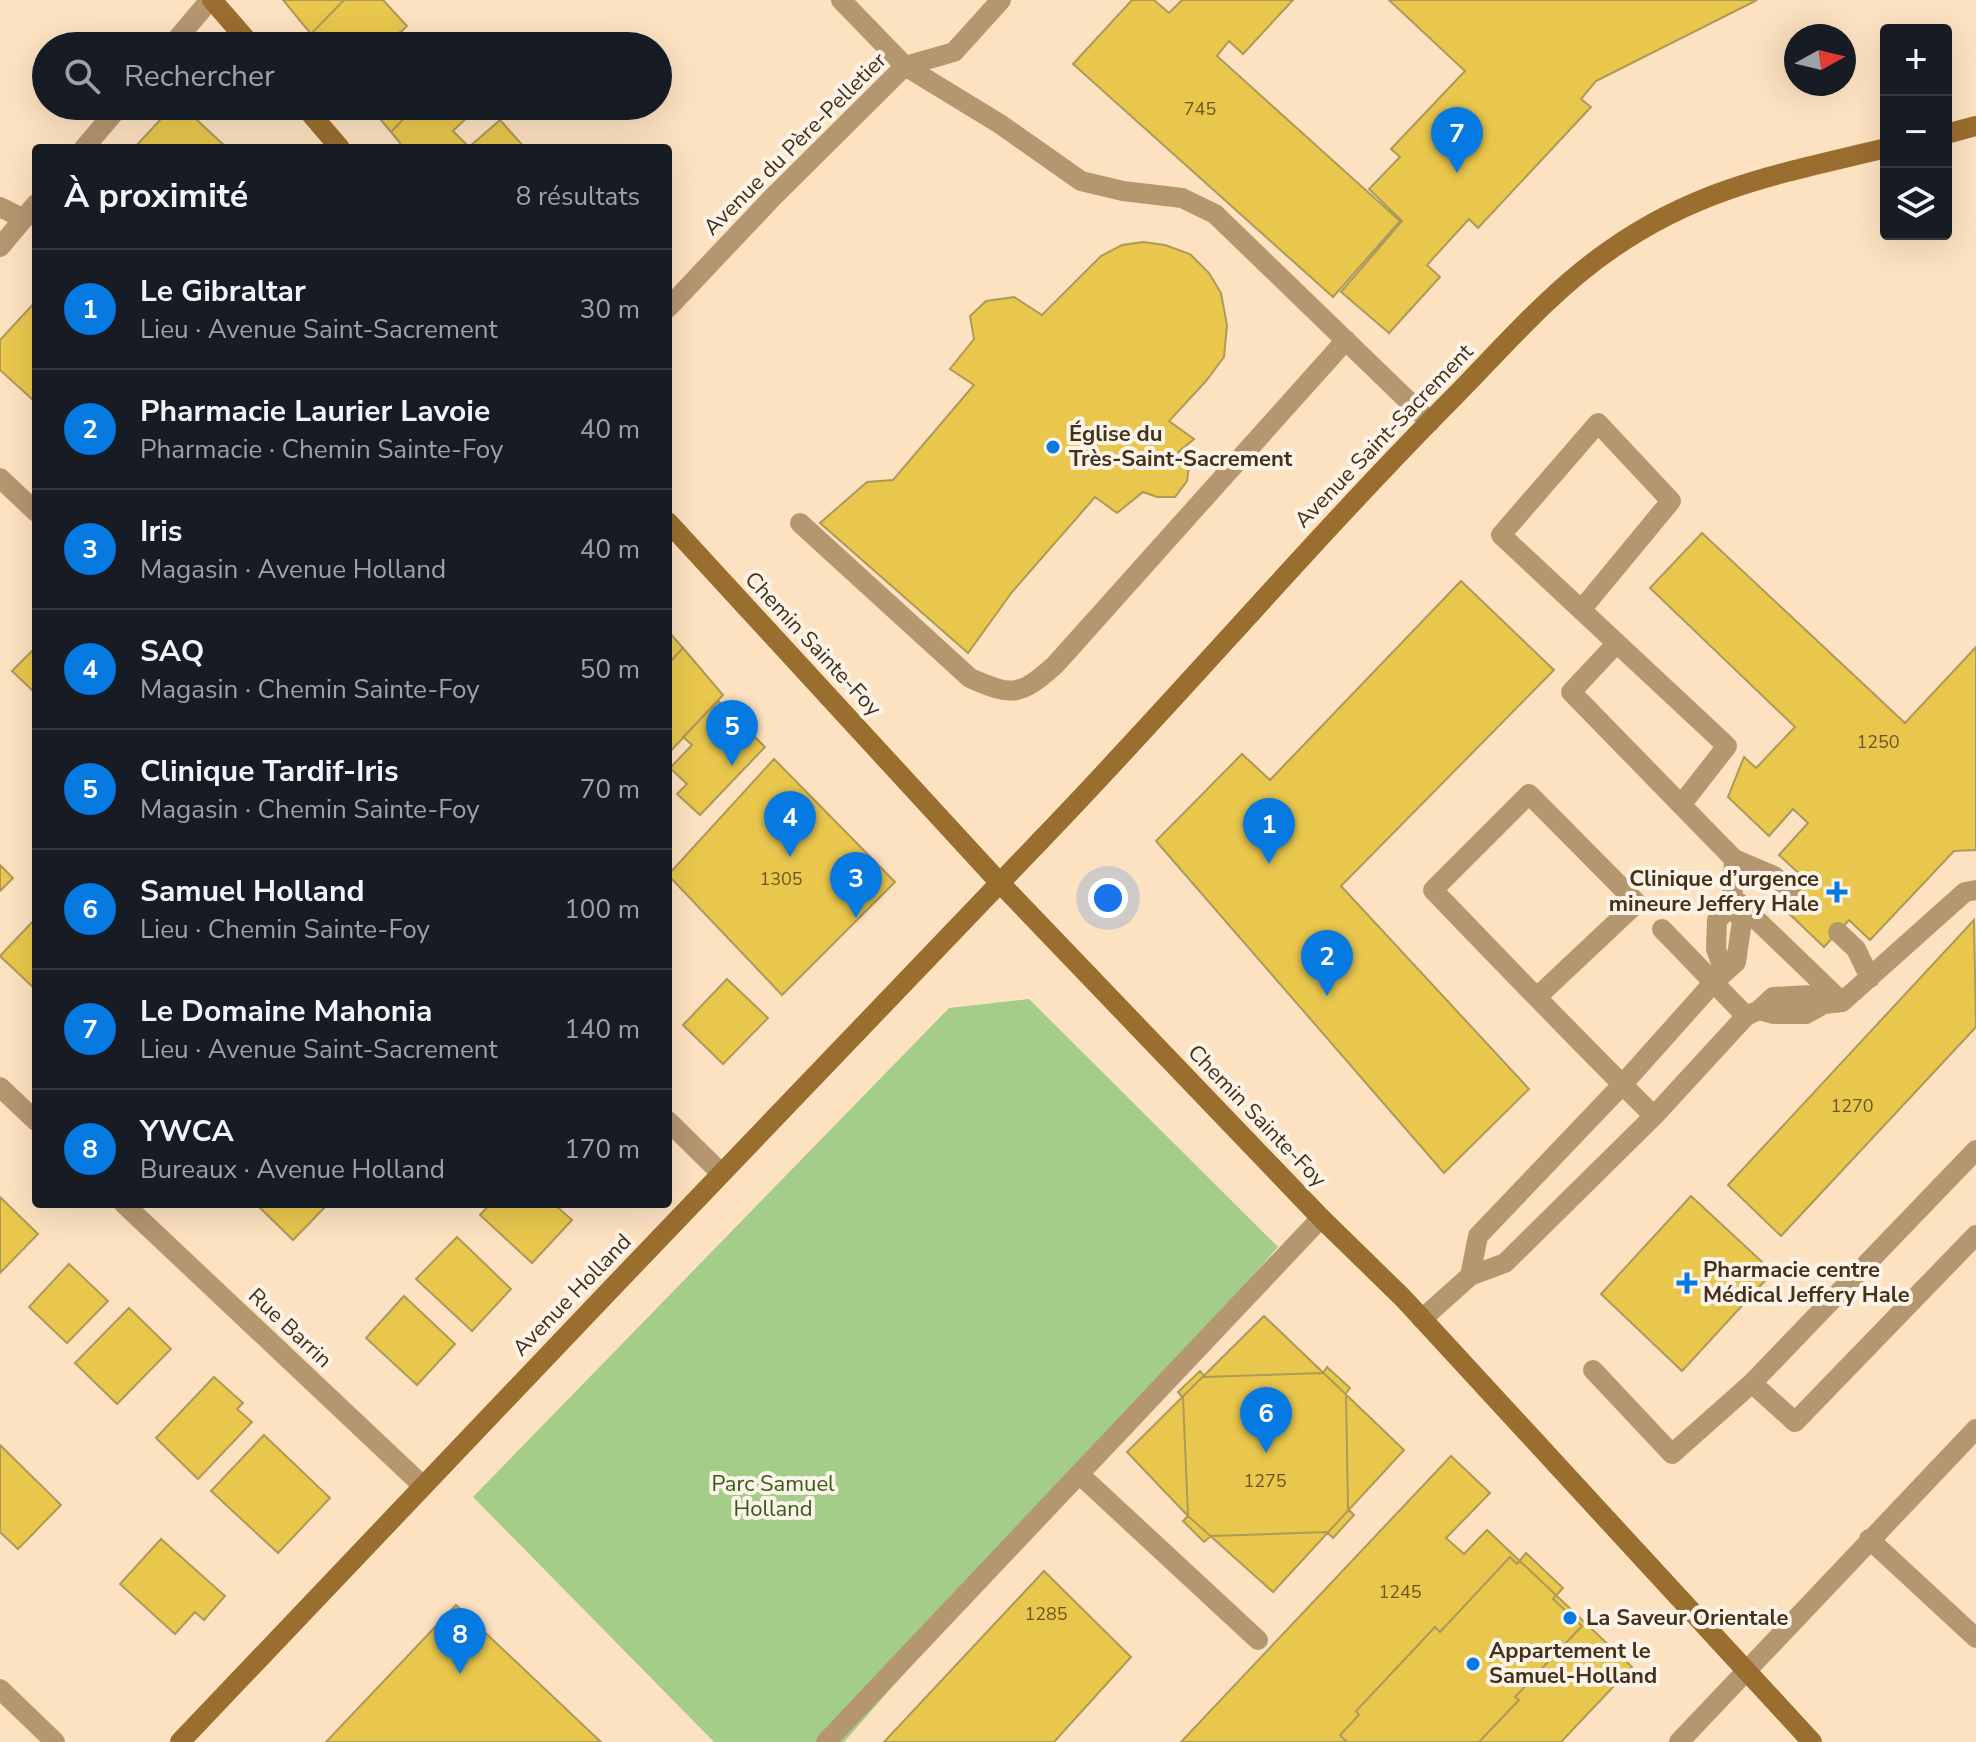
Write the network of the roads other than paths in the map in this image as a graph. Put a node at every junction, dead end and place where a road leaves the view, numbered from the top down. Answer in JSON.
{"nodes":[{"id":1,"x":211,"y":0,"type":"edge"},
{"id":2,"x":841,"y":0,"type":"edge"},
{"id":3,"x":1001,"y":0,"type":"edge"},
{"id":4,"x":183,"y":32,"type":"edge"},
{"id":5,"x":240,"y":32,"type":"edge"},
{"id":6,"x":905,"y":66,"type":"junction"},
{"id":7,"x":108,"y":120,"type":"edge"},
{"id":8,"x":316,"y":120,"type":"edge"},
{"id":9,"x":1976,"y":126,"type":"edge"},
{"id":10,"x":1952,"y":132,"type":"edge"},
{"id":11,"x":87,"y":144,"type":"edge"},
{"id":12,"x":337,"y":144,"type":"edge"},
{"id":13,"x":1880,"y":149,"type":"edge"},
{"id":14,"x":0,"y":207,"type":"edge"},
{"id":15,"x":30,"y":211,"type":"edge"},
{"id":16,"x":0,"y":247,"type":"edge"},
{"id":17,"x":672,"y":304,"type":"edge"},
{"id":18,"x":1346,"y":340,"type":"junction"},
{"id":19,"x":1430,"y":422,"type":"junction"},
{"id":20,"x":0,"y":478,"type":"edge"},
{"id":21,"x":32,"y":508,"type":"edge"},
{"id":22,"x":800,"y":523,"type":"dead end"},
{"id":23,"x":672,"y":526,"type":"edge"},
{"id":24,"x":1581,"y":610,"type":"junction"},
{"id":25,"x":1617,"y":643,"type":"junction"},
{"id":26,"x":1681,"y":805,"type":"junction"},
{"id":27,"x":1734,"y":859,"type":"junction"},
{"id":28,"x":999,"y":882,"type":"junction"},
{"id":29,"x":1791,"y":890,"type":"dead end"},
{"id":30,"x":1976,"y":890,"type":"edge"},
{"id":31,"x":1732,"y":901,"type":"junction"},
{"id":32,"x":1662,"y":929,"type":"dead end"},
{"id":33,"x":1838,"y":932,"type":"dead end"},
{"id":34,"x":1719,"y":977,"type":"junction"},
{"id":35,"x":1870,"y":978,"type":"junction"},
{"id":36,"x":1537,"y":997,"type":"junction"},
{"id":37,"x":1833,"y":1003,"type":"junction"},
{"id":38,"x":1753,"y":1013,"type":"junction"},
{"id":39,"x":1622,"y":1085,"type":"junction"},
{"id":40,"x":0,"y":1087,"type":"edge"},
{"id":41,"x":1654,"y":1116,"type":"junction"},
{"id":42,"x":32,"y":1117,"type":"edge"},
{"id":43,"x":672,"y":1125,"type":"edge"},
{"id":44,"x":1976,"y":1150,"type":"edge"},
{"id":45,"x":721,"y":1173,"type":"junction"},
{"id":46,"x":128,"y":1208,"type":"edge"},
{"id":47,"x":1321,"y":1218,"type":"junction"},
{"id":48,"x":1976,"y":1235,"type":"edge"},
{"id":49,"x":1470,"y":1276,"type":"junction"},
{"id":50,"x":1422,"y":1319,"type":"junction"},
{"id":51,"x":1593,"y":1370,"type":"dead end"},
{"id":52,"x":1752,"y":1383,"type":"junction"},
{"id":53,"x":1976,"y":1429,"type":"edge"},
{"id":54,"x":1079,"y":1474,"type":"junction"},
{"id":55,"x":423,"y":1486,"type":"junction"},
{"id":56,"x":1869,"y":1539,"type":"junction"},
{"id":57,"x":1976,"y":1638,"type":"edge"},
{"id":58,"x":1258,"y":1640,"type":"dead end"},
{"id":59,"x":1744,"y":1671,"type":"junction"},
{"id":60,"x":0,"y":1689,"type":"edge"},
{"id":61,"x":55,"y":1742,"type":"edge"},
{"id":62,"x":180,"y":1742,"type":"edge"},
{"id":63,"x":826,"y":1742,"type":"edge"},
{"id":64,"x":1679,"y":1742,"type":"edge"},
{"id":65,"x":1812,"y":1742,"type":"edge"}],
"edges":[{"from":1,"to":4,"type":"street"},
{"from":1,"to":5,"type":"main road"},
{"from":2,"to":6,"type":"street"},
{"from":3,"to":6,"type":"street","name":"Avenue du Père-Pelletier"},
{"from":6,"to":17,"type":"street","name":"Avenue du Père-Pelletier"},
{"from":6,"to":18,"type":"street"},
{"from":7,"to":11,"type":"street"},
{"from":8,"to":12,"type":"main road"},
{"from":9,"to":10,"type":"main road"},
{"from":13,"to":19,"type":"main road","name":"Avenue Saint-Sacrement"},
{"from":14,"to":15,"type":"street"},
{"from":15,"to":16,"type":"street"},
{"from":18,"to":19,"type":"street"},
{"from":18,"to":22,"type":"street"},
{"from":19,"to":28,"type":"main road","name":"Avenue Saint-Sacrement"},
{"from":20,"to":21,"type":"street"},
{"from":23,"to":28,"type":"main road","name":"Chemin Sainte-Foy"},
{"from":24,"to":24,"type":"street"},
{"from":24,"to":25,"type":"street"},
{"from":25,"to":26,"type":"street"},
{"from":25,"to":26,"type":"street"},
{"from":26,"to":27,"type":"street"},
{"from":27,"to":29,"type":"street"},
{"from":27,"to":31,"type":"street"},
{"from":28,"to":45,"type":"main road","name":"Avenue Holland"},
{"from":28,"to":47,"type":"main road","name":"Chemin Sainte-Foy"},
{"from":30,"to":35,"type":"street"},
{"from":31,"to":34,"type":"street"},
{"from":31,"to":37,"type":"street"},
{"from":32,"to":34,"type":"street"},
{"from":33,"to":35,"type":"street"},
{"from":34,"to":38,"type":"street"},
{"from":34,"to":39,"type":"street"},
{"from":35,"to":37,"type":"street"},
{"from":36,"to":36,"type":"street"},
{"from":36,"to":39,"type":"street"},
{"from":37,"to":38,"type":"street"},
{"from":38,"to":41,"type":"street"},
{"from":39,"to":41,"type":"street"},
{"from":39,"to":49,"type":"street"},
{"from":40,"to":42,"type":"street"},
{"from":41,"to":49,"type":"street"},
{"from":43,"to":45,"type":"street"},
{"from":44,"to":52,"type":"street"},
{"from":45,"to":55,"type":"main road","name":"Avenue Holland"},
{"from":46,"to":55,"type":"street","name":"Rue Barrin"},
{"from":47,"to":50,"type":"main road","name":"Chemin Sainte-Foy"},
{"from":47,"to":54,"type":"street"},
{"from":48,"to":52,"type":"street"},
{"from":49,"to":50,"type":"street"},
{"from":50,"to":59,"type":"main road","name":"Chemin Sainte-Foy"},
{"from":51,"to":52,"type":"street"},
{"from":53,"to":56,"type":"street"},
{"from":54,"to":58,"type":"street"},
{"from":54,"to":63,"type":"street"},
{"from":55,"to":62,"type":"main road","name":"Avenue Holland"},
{"from":56,"to":57,"type":"street"},
{"from":56,"to":59,"type":"street"},
{"from":59,"to":64,"type":"street"},
{"from":59,"to":65,"type":"main road","name":"Chemin Sainte-Foy"},
{"from":60,"to":61,"type":"street"}]}
